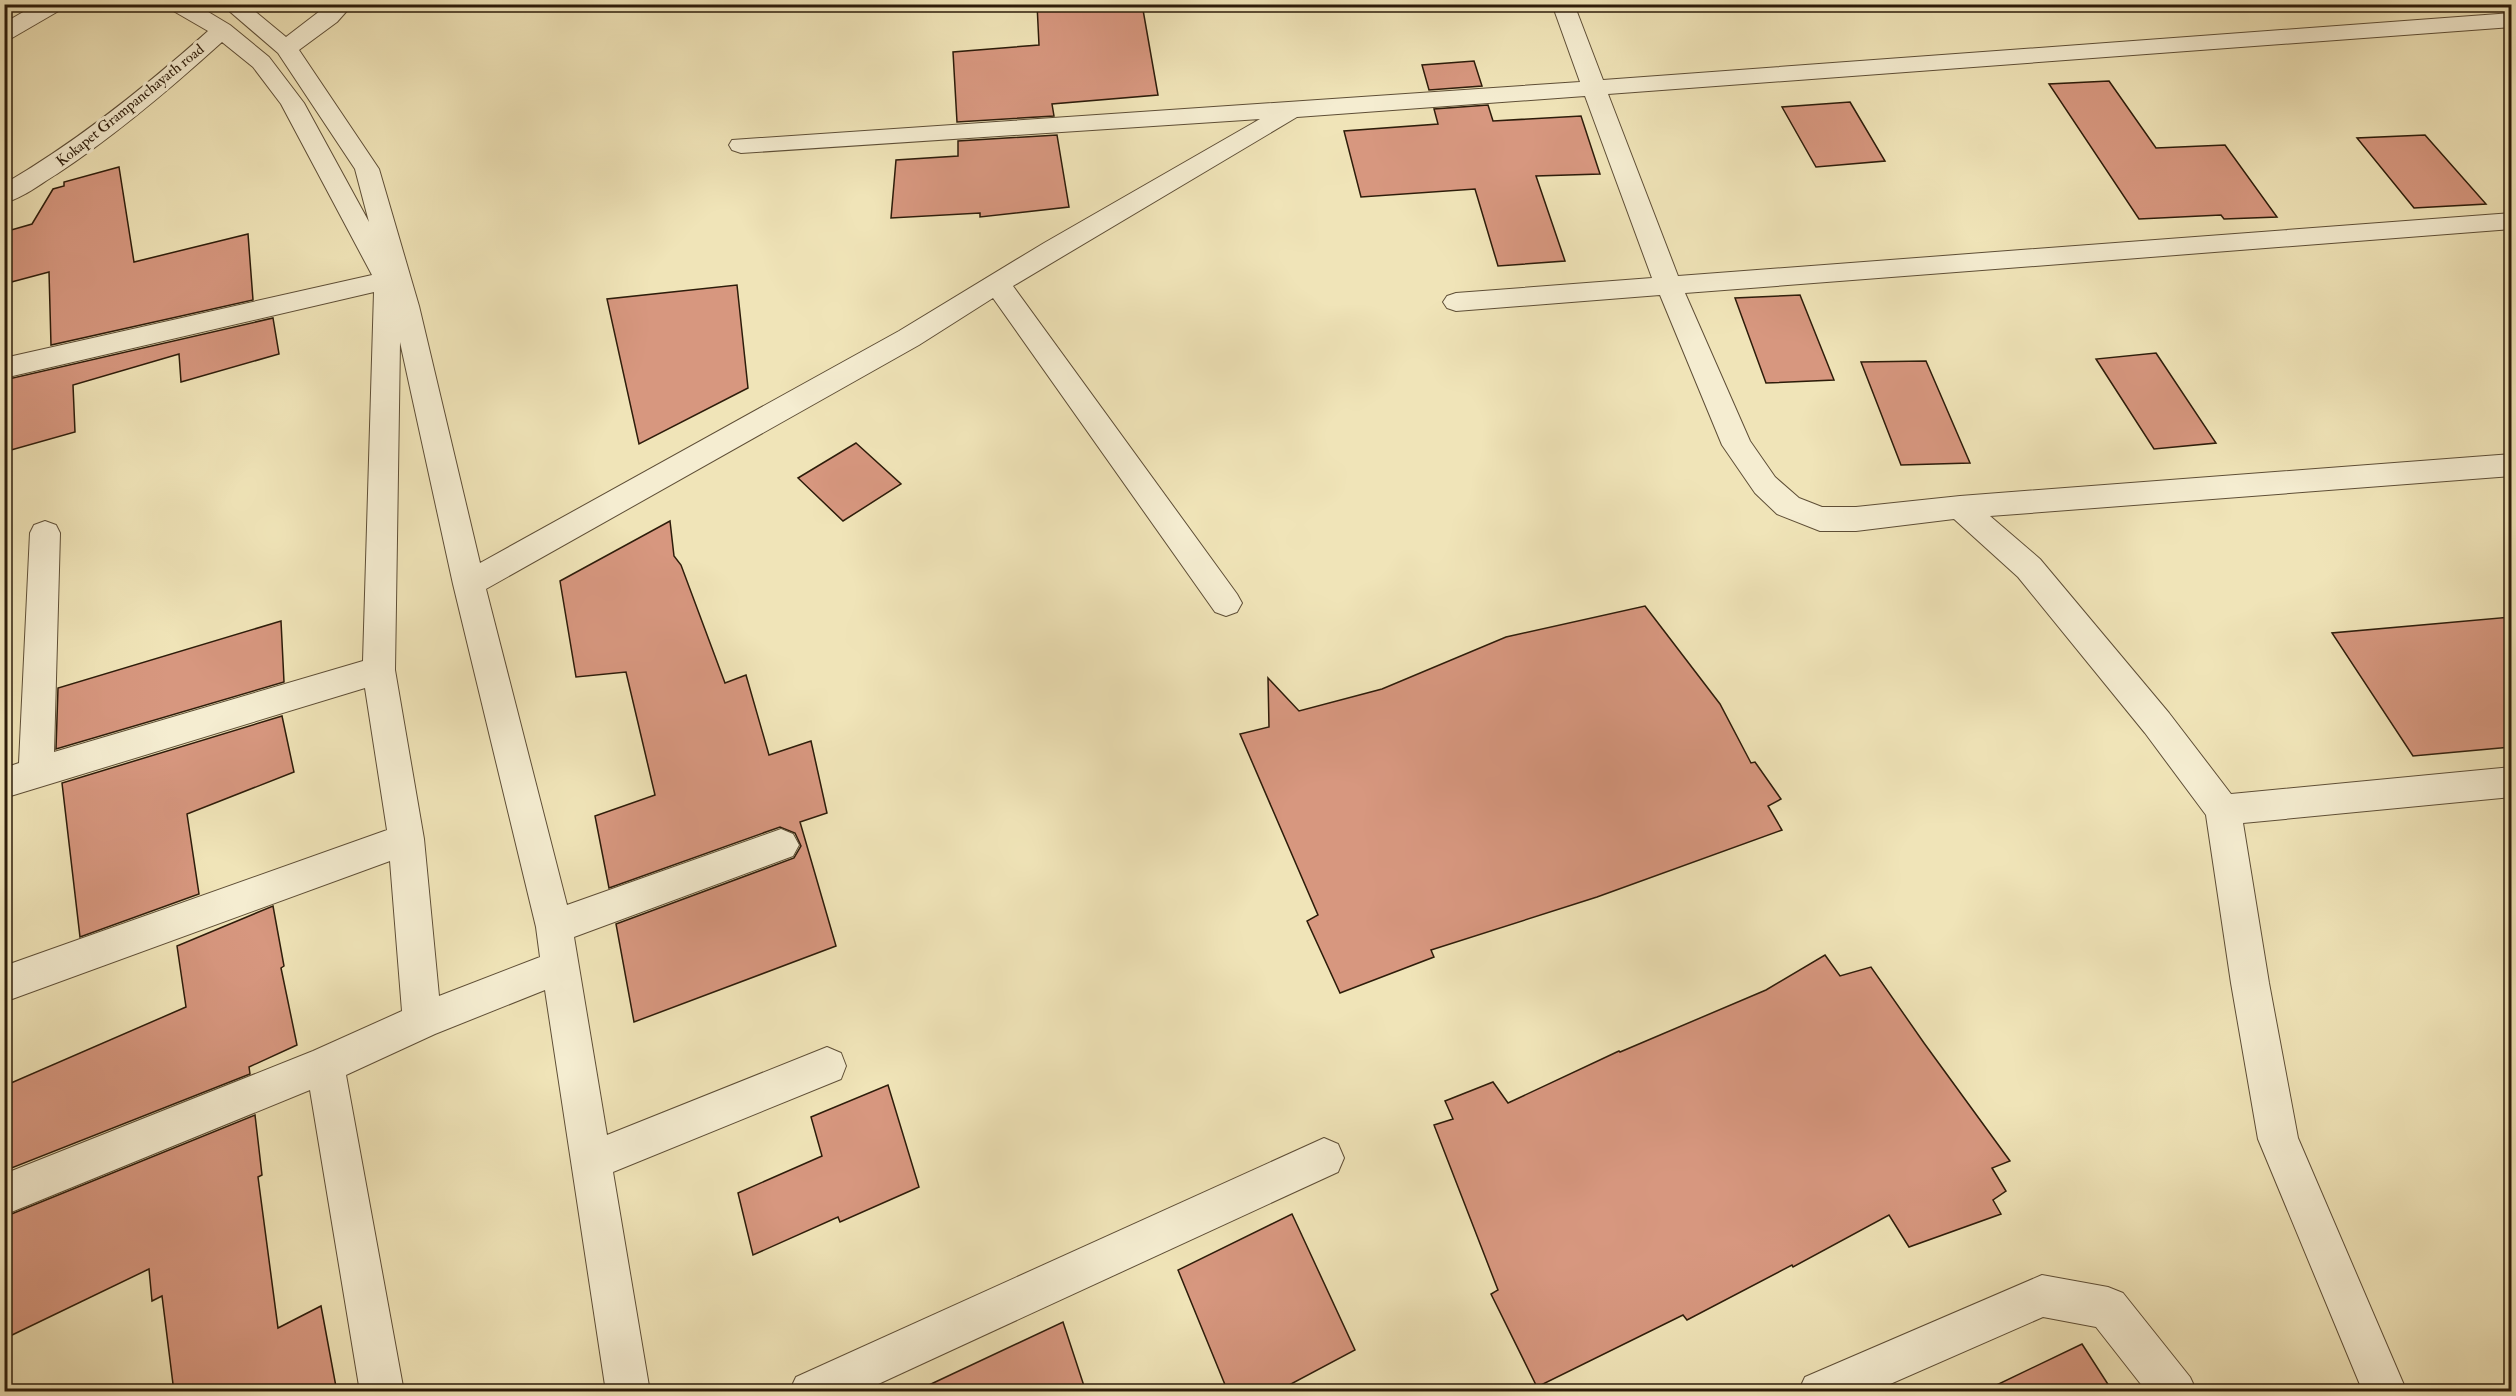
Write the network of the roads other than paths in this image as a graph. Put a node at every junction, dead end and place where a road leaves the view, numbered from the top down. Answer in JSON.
{"nodes":[{"id":1,"x":54,"y":4,"type":"edge"},
{"id":2,"x":178,"y":4,"type":"edge"},
{"id":3,"x":342,"y":4,"type":"edge"},
{"id":4,"x":1563,"y":4,"type":"edge"},
{"id":5,"x":227,"y":17,"type":"edge"},
{"id":6,"x":2511,"y":20,"type":"edge"},
{"id":7,"x":4,"y":33,"type":"edge"},
{"id":8,"x":286,"y":48,"type":"junction"},
{"id":9,"x":1594,"y":88,"type":"junction"},
{"id":10,"x":1293,"y":111,"type":"junction"},
{"id":11,"x":741,"y":145,"type":"dead end"},
{"id":12,"x":4,"y":195,"type":"edge"},
{"id":13,"x":2511,"y":221,"type":"edge"},
{"id":14,"x":388,"y":280,"type":"junction"},
{"id":15,"x":997,"y":284,"type":"junction"},
{"id":16,"x":1668,"y":284,"type":"junction"},
{"id":17,"x":1456,"y":302,"type":"dead end"},
{"id":18,"x":4,"y":368,"type":"edge"},
{"id":19,"x":2511,"y":465,"type":"edge"},
{"id":20,"x":1960,"y":507,"type":"junction"},
{"id":21,"x":45,"y":533,"type":"dead end"},
{"id":22,"x":469,"y":584,"type":"junction"},
{"id":23,"x":1226,"y":603,"type":"dead end"},
{"id":24,"x":379,"y":670,"type":"junction"},
{"id":25,"x":36,"y":772,"type":"junction"},
{"id":26,"x":2511,"y":782,"type":"edge"},
{"id":27,"x":4,"y":783,"type":"edge"},
{"id":28,"x":2223,"y":810,"type":"junction"},
{"id":29,"x":406,"y":839,"type":"junction"},
{"id":30,"x":781,"y":845,"type":"dead end"},
{"id":31,"x":554,"y":927,"type":"junction"},
{"id":32,"x":560,"y":967,"type":"junction"},
{"id":33,"x":4,"y":984,"type":"edge"},
{"id":34,"x":422,"y":1021,"type":"junction"},
{"id":35,"x":325,"y":1065,"type":"junction"},
{"id":36,"x":827,"y":1066,"type":"dead end"},
{"id":37,"x":1324,"y":1158,"type":"dead end"},
{"id":38,"x":591,"y":1161,"type":"junction"},
{"id":39,"x":4,"y":1195,"type":"edge"},
{"id":40,"x":382,"y":1392,"type":"edge"},
{"id":41,"x":628,"y":1392,"type":"edge"},
{"id":42,"x":811,"y":1392,"type":"edge"},
{"id":43,"x":1820,"y":1392,"type":"edge"},
{"id":44,"x":2175,"y":1392,"type":"edge"},
{"id":45,"x":2385,"y":1392,"type":"edge"}],
"edges":[{"from":1,"to":7,"type":"street"},
{"from":2,"to":5,"type":"street"},
{"from":3,"to":8,"type":"street"},
{"from":4,"to":9,"type":"street"},
{"from":5,"to":8,"type":"street"},
{"from":5,"to":12,"type":"street","name":"Kokapet Grampanchayath road"},
{"from":5,"to":14,"type":"street"},
{"from":6,"to":9,"type":"street"},
{"from":8,"to":22,"type":"street"},
{"from":9,"to":10,"type":"street"},
{"from":9,"to":16,"type":"street"},
{"from":10,"to":11,"type":"street"},
{"from":10,"to":15,"type":"street"},
{"from":13,"to":16,"type":"street"},
{"from":14,"to":18,"type":"street"},
{"from":14,"to":24,"type":"street"},
{"from":15,"to":22,"type":"street"},
{"from":15,"to":23,"type":"street"},
{"from":16,"to":17,"type":"street"},
{"from":16,"to":20,"type":"street"},
{"from":19,"to":20,"type":"street"},
{"from":20,"to":28,"type":"street"},
{"from":21,"to":25,"type":"street"},
{"from":22,"to":31,"type":"street"},
{"from":24,"to":25,"type":"street"},
{"from":24,"to":29,"type":"street"},
{"from":25,"to":27,"type":"street"},
{"from":26,"to":28,"type":"street"},
{"from":28,"to":45,"type":"street"},
{"from":29,"to":33,"type":"street"},
{"from":29,"to":34,"type":"street"},
{"from":30,"to":31,"type":"street"},
{"from":31,"to":32,"type":"street"},
{"from":32,"to":34,"type":"street"},
{"from":32,"to":38,"type":"street"},
{"from":34,"to":35,"type":"street"},
{"from":35,"to":39,"type":"street"},
{"from":35,"to":40,"type":"street"},
{"from":36,"to":38,"type":"street"},
{"from":37,"to":42,"type":"street"},
{"from":38,"to":41,"type":"street"},
{"from":43,"to":44,"type":"street"}]}
